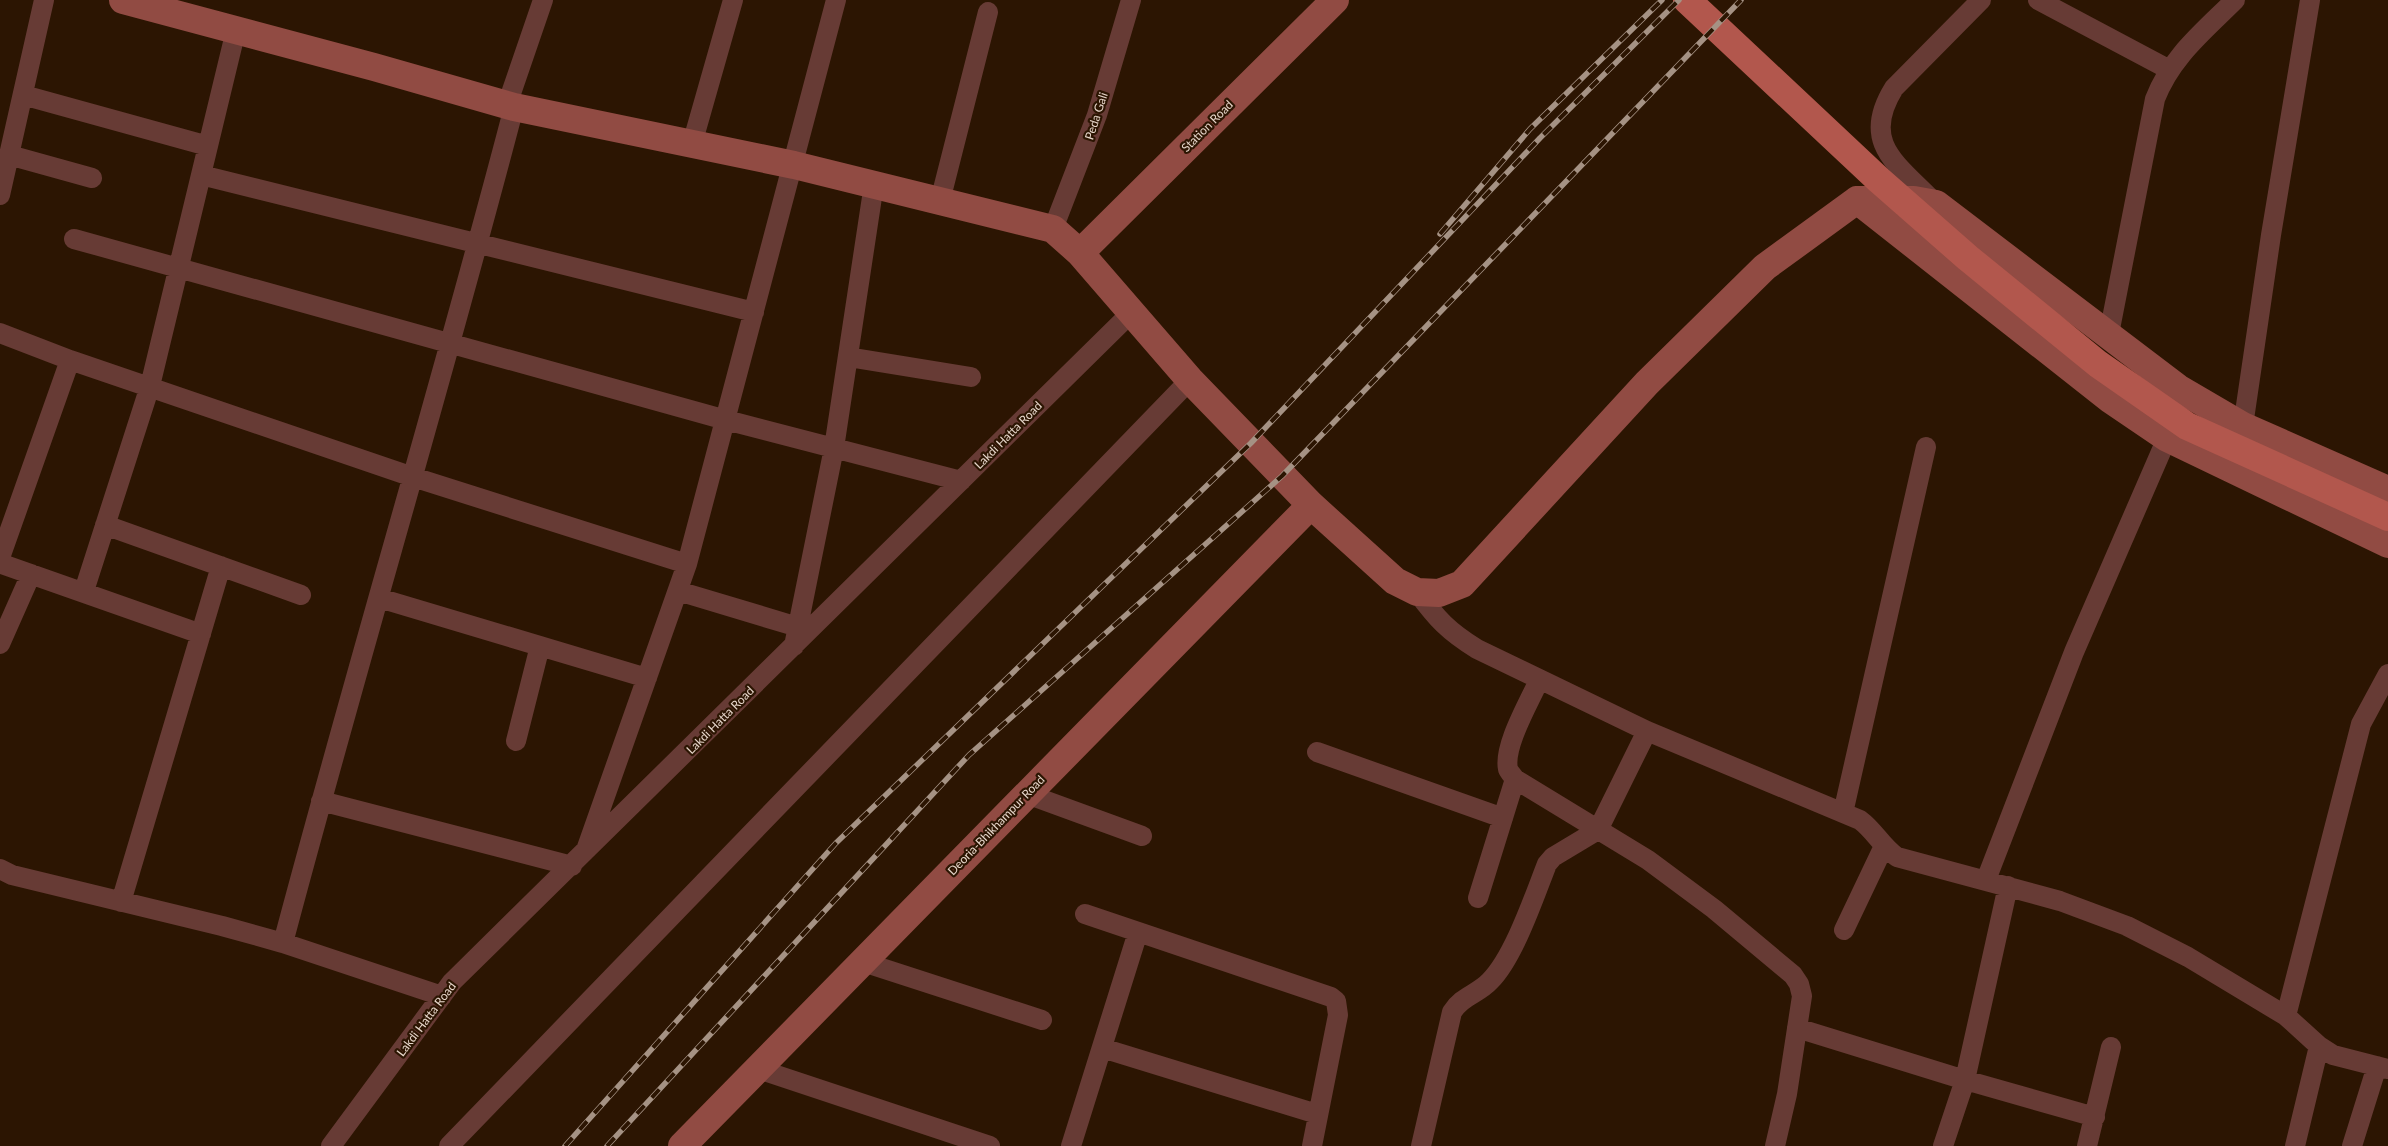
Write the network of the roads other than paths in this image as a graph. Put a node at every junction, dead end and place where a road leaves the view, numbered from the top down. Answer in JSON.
{"nodes":[{"id":1,"x":44,"y":0,"type":"edge"},
{"id":2,"x":123,"y":0,"type":"edge"},
{"id":3,"x":543,"y":0,"type":"edge"},
{"id":4,"x":733,"y":0,"type":"edge"},
{"id":5,"x":836,"y":0,"type":"edge"},
{"id":6,"x":1131,"y":0,"type":"edge"},
{"id":7,"x":1335,"y":0,"type":"edge"},
{"id":8,"x":1687,"y":0,"type":"edge"},
{"id":9,"x":1982,"y":0,"type":"edge"},
{"id":10,"x":2038,"y":0,"type":"edge"},
{"id":11,"x":2235,"y":0,"type":"edge"},
{"id":12,"x":2310,"y":0,"type":"edge"},
{"id":13,"x":988,"y":12,"type":"dead end"},
{"id":14,"x":236,"y":30,"type":"junction"},
{"id":15,"x":2168,"y":69,"type":"junction"},
{"id":16,"x":23,"y":95,"type":"junction"},
{"id":17,"x":510,"y":106,"type":"junction"},
{"id":18,"x":7,"y":141,"type":"edge"},
{"id":19,"x":692,"y":144,"type":"junction"},
{"id":20,"x":208,"y":146,"type":"junction"},
{"id":21,"x":794,"y":165,"type":"junction"},
{"id":22,"x":201,"y":175,"type":"junction"},
{"id":23,"x":92,"y":178,"type":"dead end"},
{"id":24,"x":874,"y":184,"type":"junction"},
{"id":25,"x":0,"y":195,"type":"edge"},
{"id":26,"x":1858,"y":200,"type":"junction"},
{"id":27,"x":940,"y":201,"type":"junction"},
{"id":28,"x":1936,"y":204,"type":"junction"},
{"id":29,"x":1053,"y":229,"type":"junction"},
{"id":30,"x":74,"y":239,"type":"dead end"},
{"id":31,"x":478,"y":244,"type":"junction"},
{"id":32,"x":1080,"y":252,"type":"junction"},
{"id":33,"x":179,"y":267,"type":"junction"},
{"id":34,"x":754,"y":312,"type":"junction"},
{"id":35,"x":1131,"y":313,"type":"junction"},
{"id":36,"x":0,"y":333,"type":"edge"},
{"id":37,"x":2109,"y":334,"type":"junction"},
{"id":38,"x":451,"y":342,"type":"junction"},
{"id":39,"x":848,"y":357,"type":"junction"},
{"id":40,"x":70,"y":360,"type":"junction"},
{"id":41,"x":971,"y":377,"type":"dead end"},
{"id":42,"x":1190,"y":380,"type":"junction"},
{"id":43,"x":150,"y":386,"type":"junction"},
{"id":44,"x":726,"y":420,"type":"junction"},
{"id":45,"x":2243,"y":426,"type":"junction"},
{"id":46,"x":2168,"y":438,"type":"junction"},
{"id":47,"x":834,"y":448,"type":"junction"},
{"id":48,"x":1926,"y":448,"type":"dead end"},
{"id":49,"x":413,"y":477,"type":"junction"},
{"id":50,"x":961,"y":481,"type":"junction"},
{"id":51,"x":2388,"y":490,"type":"edge"},
{"id":52,"x":1311,"y":505,"type":"junction"},
{"id":53,"x":2388,"y":518,"type":"edge"},
{"id":54,"x":105,"y":525,"type":"junction"},
{"id":55,"x":2388,"y":544,"type":"edge"},
{"id":56,"x":687,"y":564,"type":"junction"},
{"id":57,"x":221,"y":566,"type":"junction"},
{"id":58,"x":31,"y":574,"type":"junction"},
{"id":59,"x":84,"y":591,"type":"junction"},
{"id":60,"x":678,"y":591,"type":"junction"},
{"id":61,"x":1416,"y":592,"type":"junction"},
{"id":62,"x":301,"y":595,"type":"dead end"},
{"id":63,"x":379,"y":598,"type":"junction"},
{"id":64,"x":201,"y":634,"type":"junction"},
{"id":65,"x":796,"y":637,"type":"junction"},
{"id":66,"x":0,"y":644,"type":"edge"},
{"id":67,"x":540,"y":646,"type":"junction"},
{"id":68,"x":2388,"y":674,"type":"edge"},
{"id":69,"x":647,"y":678,"type":"junction"},
{"id":70,"x":1539,"y":680,"type":"junction"},
{"id":71,"x":2380,"y":705,"type":"edge"},
{"id":72,"x":1647,"y":731,"type":"junction"},
{"id":73,"x":516,"y":741,"type":"dead end"},
{"id":74,"x":1316,"y":752,"type":"dead end"},
{"id":75,"x":1515,"y":779,"type":"junction"},
{"id":76,"x":1027,"y":794,"type":"junction"},
{"id":77,"x":321,"y":801,"type":"junction"},
{"id":78,"x":1843,"y":813,"type":"junction"},
{"id":79,"x":1502,"y":818,"type":"junction"},
{"id":80,"x":1598,"y":830,"type":"junction"},
{"id":81,"x":1142,"y":836,"type":"dead end"},
{"id":82,"x":1884,"y":846,"type":"junction"},
{"id":83,"x":578,"y":860,"type":"junction"},
{"id":84,"x":0,"y":869,"type":"edge"},
{"id":85,"x":1986,"y":880,"type":"junction"},
{"id":86,"x":2008,"y":886,"type":"junction"},
{"id":87,"x":1478,"y":898,"type":"dead end"},
{"id":88,"x":120,"y":902,"type":"junction"},
{"id":89,"x":1085,"y":914,"type":"dead end"},
{"id":90,"x":1844,"y":930,"type":"dead end"},
{"id":91,"x":1138,"y":932,"type":"junction"},
{"id":92,"x":283,"y":944,"type":"junction"},
{"id":93,"x":863,"y":962,"type":"junction"},
{"id":94,"x":442,"y":996,"type":"junction"},
{"id":95,"x":2286,"y":1016,"type":"junction"},
{"id":96,"x":1042,"y":1020,"type":"dead end"},
{"id":97,"x":1797,"y":1028,"type":"junction"},
{"id":98,"x":2319,"y":1046,"type":"junction"},
{"id":99,"x":2111,"y":1047,"type":"dead end"},
{"id":100,"x":1102,"y":1048,"type":"junction"},
{"id":101,"x":2382,"y":1068,"type":"edge"},
{"id":102,"x":758,"y":1070,"type":"junction"},
{"id":103,"x":1965,"y":1080,"type":"junction"},
{"id":104,"x":1317,"y":1114,"type":"junction"},
{"id":105,"x":2095,"y":1118,"type":"junction"},
{"id":106,"x":331,"y":1146,"type":"edge"},
{"id":107,"x":449,"y":1146,"type":"edge"},
{"id":108,"x":682,"y":1146,"type":"edge"},
{"id":109,"x":990,"y":1146,"type":"edge"},
{"id":110,"x":1071,"y":1146,"type":"edge"},
{"id":111,"x":1312,"y":1146,"type":"edge"},
{"id":112,"x":1421,"y":1146,"type":"edge"},
{"id":113,"x":1775,"y":1146,"type":"edge"},
{"id":114,"x":1943,"y":1146,"type":"edge"},
{"id":115,"x":2086,"y":1146,"type":"edge"},
{"id":116,"x":2295,"y":1146,"type":"edge"},
{"id":117,"x":2352,"y":1146,"type":"edge"}],
"edges":[{"from":1,"to":16,"type":"street"},
{"from":2,"to":14,"type":"main road"},
{"from":3,"to":17,"type":"street"},
{"from":4,"to":19,"type":"street"},
{"from":5,"to":21,"type":"street"},
{"from":6,"to":29,"type":"street","name":"Peda Gali"},
{"from":7,"to":32,"type":"main road","name":"Station Road"},
{"from":8,"to":53,"type":"main road"},
{"from":9,"to":28,"type":"street"},
{"from":10,"to":15,"type":"street"},
{"from":11,"to":15,"type":"street"},
{"from":12,"to":45,"type":"street"},
{"from":13,"to":27,"type":"street"},
{"from":14,"to":17,"type":"main road"},
{"from":14,"to":20,"type":"street"},
{"from":15,"to":37,"type":"street"},
{"from":16,"to":18,"type":"street"},
{"from":16,"to":20,"type":"street"},
{"from":17,"to":19,"type":"main road"},
{"from":17,"to":31,"type":"street"},
{"from":18,"to":23,"type":"street"},
{"from":18,"to":25,"type":"street"},
{"from":19,"to":21,"type":"main road"},
{"from":20,"to":22,"type":"street"},
{"from":21,"to":24,"type":"main road"},
{"from":21,"to":34,"type":"street"},
{"from":22,"to":31,"type":"street"},
{"from":22,"to":33,"type":"street"},
{"from":24,"to":27,"type":"main road"},
{"from":24,"to":39,"type":"street"},
{"from":26,"to":28,"type":"main road"},
{"from":26,"to":46,"type":"main road"},
{"from":26,"to":61,"type":"main road"},
{"from":27,"to":29,"type":"main road"},
{"from":28,"to":37,"type":"main road"},
{"from":29,"to":32,"type":"main road"},
{"from":30,"to":33,"type":"street"},
{"from":31,"to":34,"type":"street"},
{"from":31,"to":38,"type":"street"},
{"from":32,"to":35,"type":"main road"},
{"from":33,"to":38,"type":"street"},
{"from":33,"to":43,"type":"street"},
{"from":34,"to":44,"type":"street"},
{"from":35,"to":42,"type":"main road"},
{"from":35,"to":50,"type":"street","name":"Lakdi Hatta Road"},
{"from":36,"to":40,"type":"street"},
{"from":37,"to":45,"type":"main road"},
{"from":38,"to":44,"type":"street"},
{"from":38,"to":49,"type":"street"},
{"from":39,"to":41,"type":"street"},
{"from":39,"to":47,"type":"street"},
{"from":40,"to":43,"type":"street"},
{"from":40,"to":58,"type":"street"},
{"from":42,"to":52,"type":"main road"},
{"from":42,"to":107,"type":"street"},
{"from":43,"to":49,"type":"street"},
{"from":43,"to":54,"type":"street"},
{"from":44,"to":47,"type":"street"},
{"from":44,"to":56,"type":"street"},
{"from":45,"to":51,"type":"main road"},
{"from":46,"to":55,"type":"main road"},
{"from":46,"to":85,"type":"street"},
{"from":47,"to":50,"type":"street"},
{"from":47,"to":65,"type":"street"},
{"from":48,"to":78,"type":"street"},
{"from":49,"to":56,"type":"street"},
{"from":49,"to":63,"type":"street"},
{"from":50,"to":65,"type":"street","name":"Lakdi Hatta Road"},
{"from":52,"to":61,"type":"main road"},
{"from":52,"to":76,"type":"main road","name":"Deoria-Bhikhampur Road"},
{"from":54,"to":57,"type":"street"},
{"from":54,"to":59,"type":"street"},
{"from":56,"to":60,"type":"street"},
{"from":57,"to":62,"type":"street"},
{"from":57,"to":64,"type":"street"},
{"from":58,"to":59,"type":"street"},
{"from":58,"to":66,"type":"street"},
{"from":59,"to":64,"type":"street"},
{"from":60,"to":65,"type":"street"},
{"from":60,"to":69,"type":"street"},
{"from":61,"to":70,"type":"street"},
{"from":63,"to":67,"type":"street"},
{"from":63,"to":77,"type":"street"},
{"from":64,"to":88,"type":"street"},
{"from":65,"to":83,"type":"street","name":"Lakdi Hatta Road"},
{"from":67,"to":69,"type":"street"},
{"from":67,"to":73,"type":"street"},
{"from":68,"to":71,"type":"street"},
{"from":69,"to":83,"type":"street"},
{"from":70,"to":72,"type":"street"},
{"from":70,"to":75,"type":"street"},
{"from":71,"to":95,"type":"street"},
{"from":72,"to":78,"type":"street"},
{"from":72,"to":80,"type":"street"},
{"from":74,"to":79,"type":"street"},
{"from":75,"to":79,"type":"street"},
{"from":75,"to":80,"type":"street"},
{"from":76,"to":81,"type":"street"},
{"from":76,"to":93,"type":"main road","name":"Deoria-Bhikhampur Road"},
{"from":77,"to":83,"type":"street"},
{"from":77,"to":92,"type":"street"},
{"from":78,"to":82,"type":"street"},
{"from":79,"to":87,"type":"street"},
{"from":80,"to":97,"type":"street"},
{"from":80,"to":112,"type":"street"},
{"from":82,"to":85,"type":"street"},
{"from":82,"to":90,"type":"street"},
{"from":83,"to":94,"type":"street","name":"Lakdi Hatta Road"},
{"from":84,"to":88,"type":"street"},
{"from":85,"to":86,"type":"street"},
{"from":86,"to":95,"type":"street"},
{"from":86,"to":103,"type":"street"},
{"from":88,"to":92,"type":"street"},
{"from":89,"to":91,"type":"street"},
{"from":91,"to":100,"type":"street"},
{"from":91,"to":104,"type":"street"},
{"from":92,"to":94,"type":"street"},
{"from":93,"to":96,"type":"street"},
{"from":93,"to":102,"type":"main road","name":"Deoria-Bhikhampur Road"},
{"from":94,"to":106,"type":"street","name":"Lakdi Hatta Road"},
{"from":95,"to":98,"type":"street"},
{"from":97,"to":103,"type":"street"},
{"from":97,"to":113,"type":"street"},
{"from":98,"to":101,"type":"street"},
{"from":98,"to":116,"type":"street"},
{"from":99,"to":105,"type":"street"},
{"from":100,"to":104,"type":"street"},
{"from":100,"to":110,"type":"street"},
{"from":101,"to":117,"type":"street"},
{"from":102,"to":108,"type":"main road","name":"Deoria-Bhikhampur Road"},
{"from":102,"to":109,"type":"street"},
{"from":103,"to":105,"type":"street"},
{"from":103,"to":114,"type":"street"},
{"from":104,"to":111,"type":"street"},
{"from":105,"to":115,"type":"street"}]}
